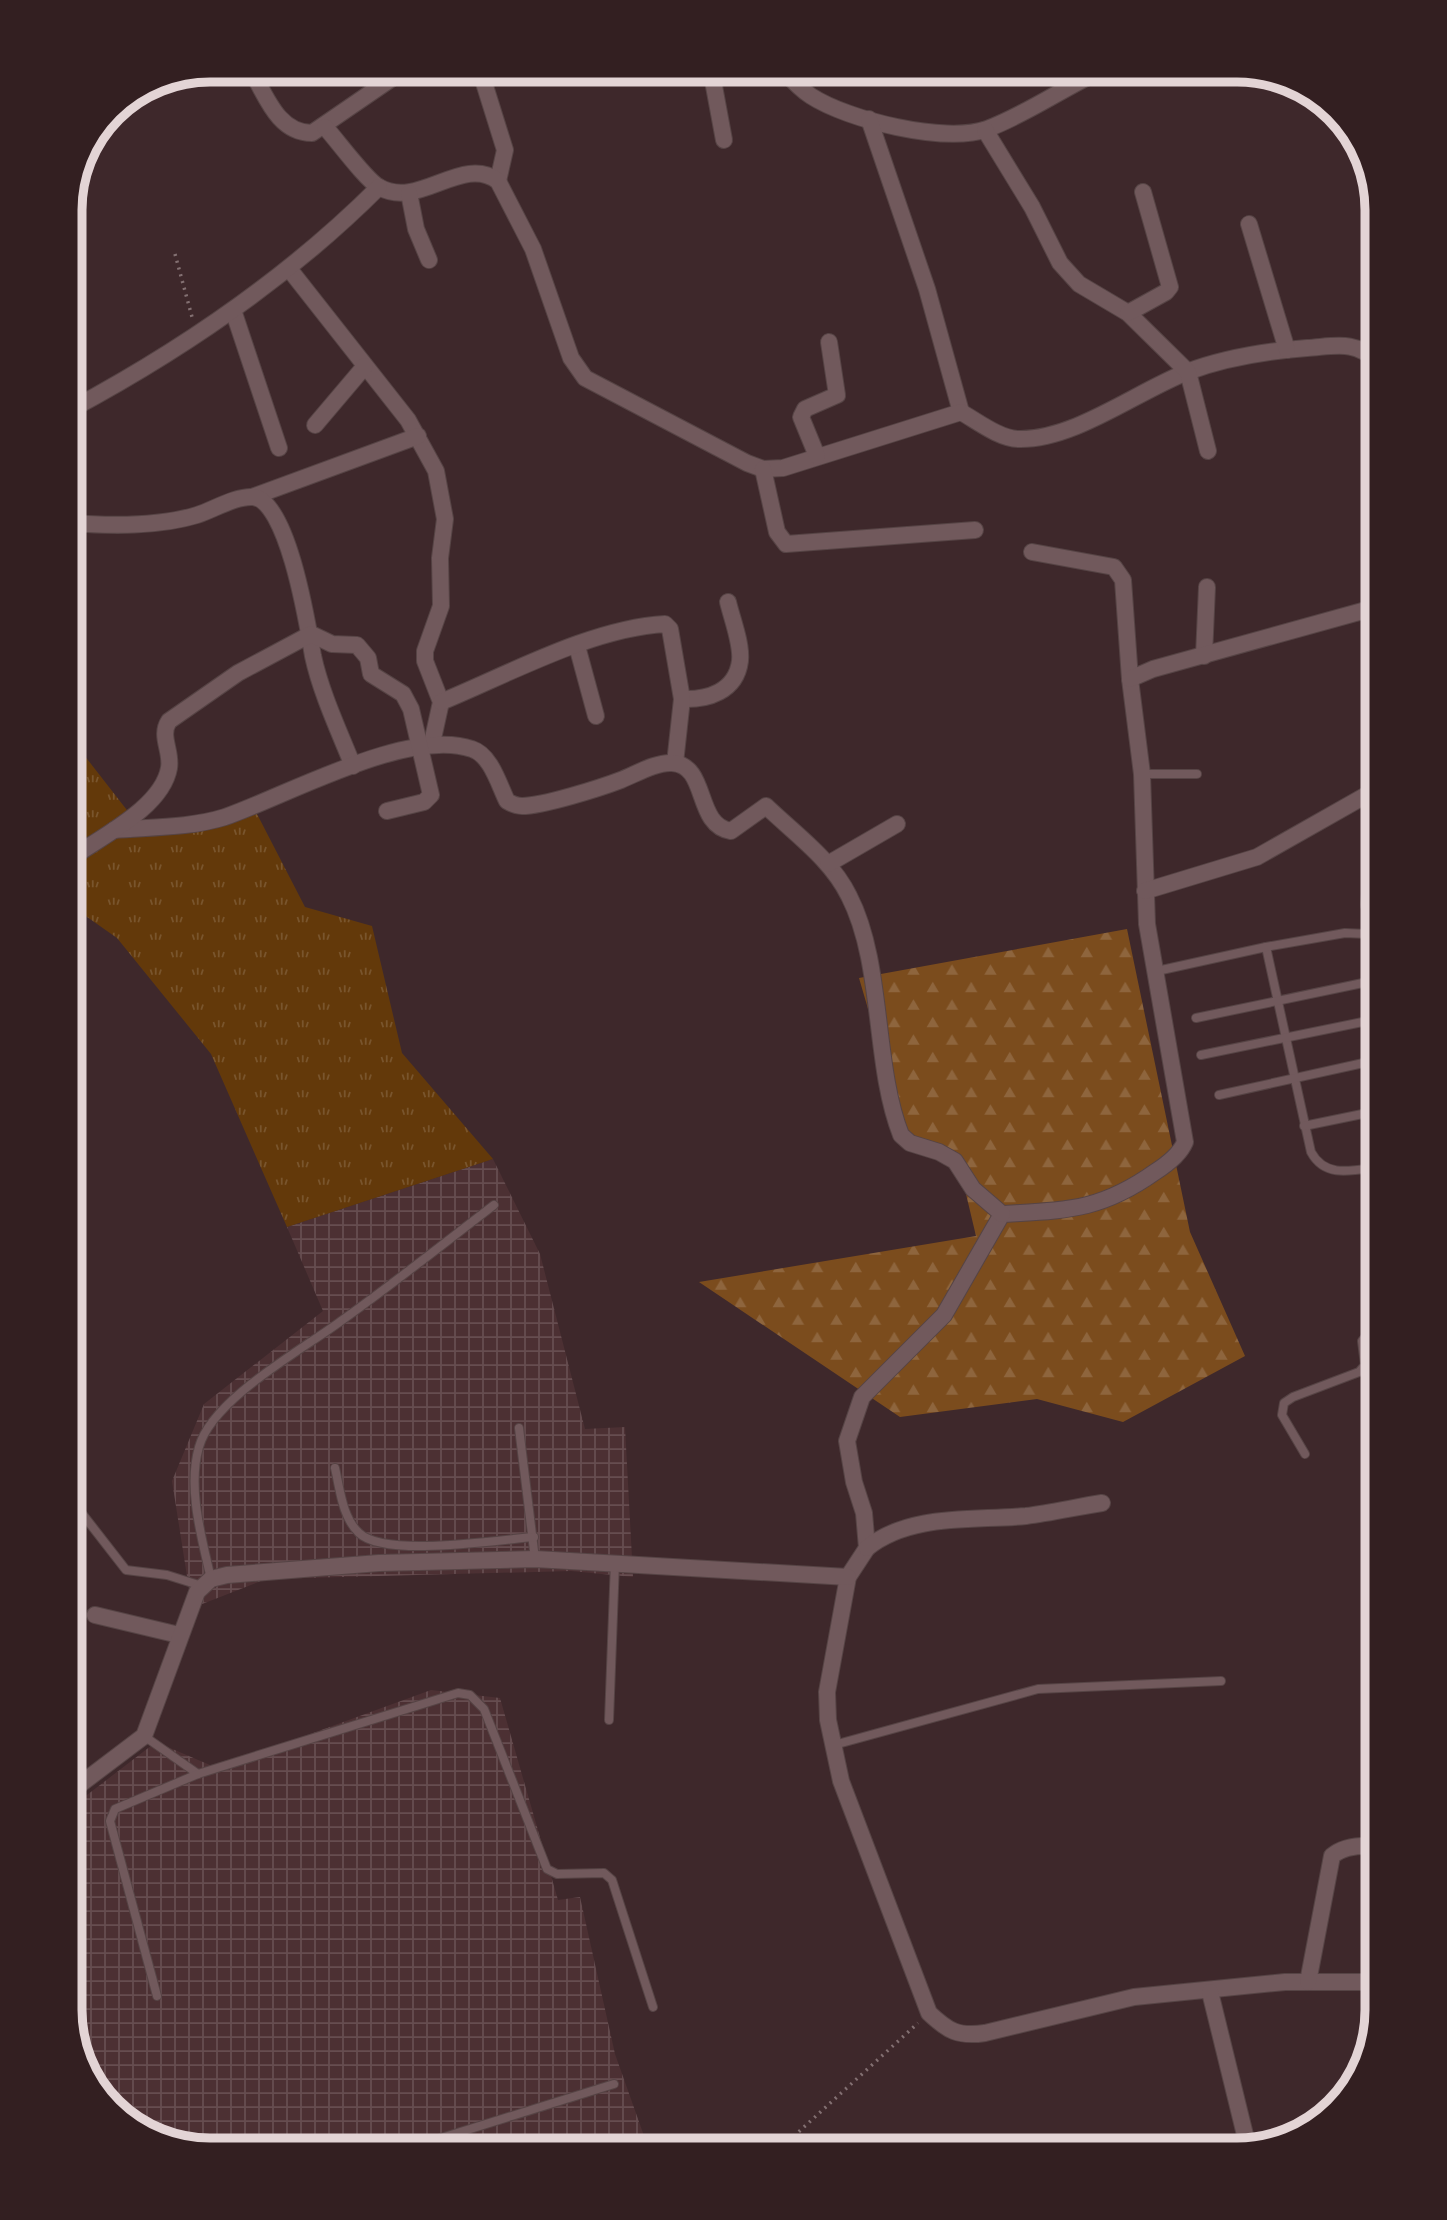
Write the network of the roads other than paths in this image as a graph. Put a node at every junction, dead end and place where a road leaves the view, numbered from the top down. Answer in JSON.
{"nodes":[{"id":1,"x":258,"y":82,"type":"edge"},
{"id":2,"x":387,"y":82,"type":"edge"},
{"id":3,"x":484,"y":82,"type":"edge"},
{"id":4,"x":713,"y":82,"type":"edge"},
{"id":5,"x":797,"y":83,"type":"edge"},
{"id":6,"x":1063,"y":83,"type":"edge"},
{"id":7,"x":869,"y":119,"type":"junction"},
{"id":8,"x":325,"y":127,"type":"junction"},
{"id":9,"x":985,"y":130,"type":"junction"},
{"id":10,"x":724,"y":140,"type":"dead end"},
{"id":11,"x":498,"y":181,"type":"junction"},
{"id":12,"x":379,"y":187,"type":"junction"},
{"id":13,"x":1143,"y":192,"type":"dead end"},
{"id":14,"x":409,"y":193,"type":"junction"},
{"id":15,"x":1249,"y":224,"type":"dead end"},
{"id":16,"x":429,"y":260,"type":"dead end"},
{"id":17,"x":289,"y":270,"type":"junction"},
{"id":18,"x":233,"y":310,"type":"junction"},
{"id":19,"x":1128,"y":313,"type":"junction"},
{"id":20,"x":829,"y":342,"type":"dead end"},
{"id":21,"x":1287,"y":350,"type":"junction"},
{"id":22,"x":1365,"y":350,"type":"edge"},
{"id":23,"x":365,"y":366,"type":"junction"},
{"id":24,"x":1188,"y":372,"type":"junction"},
{"id":25,"x":83,"y":403,"type":"edge"},
{"id":26,"x":961,"y":412,"type":"junction"},
{"id":27,"x":315,"y":425,"type":"dead end"},
{"id":28,"x":418,"y":436,"type":"junction"},
{"id":29,"x":279,"y":447,"type":"dead end"},
{"id":30,"x":1208,"y":451,"type":"dead end"},
{"id":31,"x":817,"y":456,"type":"junction"},
{"id":32,"x":763,"y":469,"type":"junction"},
{"id":33,"x":252,"y":497,"type":"junction"},
{"id":34,"x":83,"y":524,"type":"edge"},
{"id":35,"x":975,"y":530,"type":"dead end"},
{"id":36,"x":1032,"y":552,"type":"dead end"},
{"id":37,"x":1207,"y":587,"type":"dead end"},
{"id":38,"x":728,"y":602,"type":"dead end"},
{"id":39,"x":1365,"y":610,"type":"edge"},
{"id":40,"x":311,"y":634,"type":"junction"},
{"id":41,"x":577,"y":646,"type":"junction"},
{"id":42,"x":1204,"y":656,"type":"junction"},
{"id":43,"x":1130,"y":679,"type":"junction"},
{"id":44,"x":682,"y":699,"type":"junction"},
{"id":45,"x":441,"y":702,"type":"junction"},
{"id":46,"x":596,"y":716,"type":"dead end"},
{"id":47,"x":426,"y":745,"type":"junction"},
{"id":48,"x":675,"y":762,"type":"junction"},
{"id":49,"x":353,"y":766,"type":"junction"},
{"id":50,"x":1142,"y":774,"type":"junction"},
{"id":51,"x":1197,"y":774,"type":"dead end"},
{"id":52,"x":1365,"y":796,"type":"edge"},
{"id":53,"x":387,"y":811,"type":"dead end"},
{"id":54,"x":897,"y":824,"type":"dead end"},
{"id":55,"x":114,"y":830,"type":"junction"},
{"id":56,"x":83,"y":851,"type":"edge"},
{"id":57,"x":828,"y":864,"type":"junction"},
{"id":58,"x":1146,"y":891,"type":"junction"},
{"id":59,"x":1365,"y":936,"type":"edge"},
{"id":60,"x":1266,"y":947,"type":"junction"},
{"id":61,"x":1157,"y":971,"type":"junction"},
{"id":62,"x":1365,"y":982,"type":"edge"},
{"id":63,"x":1275,"y":1000,"type":"junction"},
{"id":64,"x":1196,"y":1018,"type":"dead end"},
{"id":65,"x":1365,"y":1021,"type":"edge"},
{"id":66,"x":1285,"y":1038,"type":"junction"},
{"id":67,"x":1201,"y":1055,"type":"dead end"},
{"id":68,"x":1365,"y":1063,"type":"edge"},
{"id":69,"x":1294,"y":1079,"type":"junction"},
{"id":70,"x":1219,"y":1095,"type":"dead end"},
{"id":71,"x":1365,"y":1113,"type":"edge"},
{"id":72,"x":1304,"y":1126,"type":"junction"},
{"id":73,"x":1365,"y":1169,"type":"edge"},
{"id":74,"x":494,"y":1205,"type":"dead end"},
{"id":75,"x":1002,"y":1214,"type":"junction"},
{"id":76,"x":1365,"y":1337,"type":"edge"},
{"id":77,"x":1365,"y":1365,"type":"edge"},
{"id":78,"x":1365,"y":1365,"type":"edge"},
{"id":79,"x":519,"y":1428,"type":"dead end"},
{"id":80,"x":1305,"y":1454,"type":"dead end"},
{"id":81,"x":335,"y":1468,"type":"dead end"},
{"id":82,"x":1102,"y":1503,"type":"dead end"},
{"id":83,"x":82,"y":1514,"type":"edge"},
{"id":84,"x":534,"y":1537,"type":"junction"},
{"id":85,"x":867,"y":1548,"type":"junction"},
{"id":86,"x":535,"y":1559,"type":"junction"},
{"id":87,"x":615,"y":1562,"type":"junction"},
{"id":88,"x":848,"y":1577,"type":"junction"},
{"id":89,"x":206,"y":1583,"type":"junction"},
{"id":90,"x":95,"y":1615,"type":"dead end"},
{"id":91,"x":179,"y":1635,"type":"junction"},
{"id":92,"x":1221,"y":1681,"type":"dead end"},
{"id":93,"x":609,"y":1720,"type":"dead end"},
{"id":94,"x":144,"y":1736,"type":"junction"},
{"id":95,"x":834,"y":1745,"type":"junction"},
{"id":96,"x":198,"y":1774,"type":"junction"},
{"id":97,"x":82,"y":1783,"type":"edge"},
{"id":98,"x":1365,"y":1846,"type":"edge"},
{"id":99,"x":1365,"y":1980,"type":"edge"},
{"id":100,"x":1308,"y":1982,"type":"junction"},
{"id":101,"x":1210,"y":1992,"type":"junction"},
{"id":102,"x":157,"y":1996,"type":"dead end"},
{"id":103,"x":653,"y":2007,"type":"dead end"},
{"id":104,"x":614,"y":2084,"type":"dead end"},
{"id":105,"x":444,"y":2137,"type":"edge"},
{"id":106,"x":1246,"y":2137,"type":"edge"}],
"edges":[{"from":1,"to":8,"type":"street"},
{"from":2,"to":8,"type":"street"},
{"from":3,"to":11,"type":"street"},
{"from":4,"to":10,"type":"street"},
{"from":5,"to":7,"type":"street"},
{"from":6,"to":9,"type":"street"},
{"from":7,"to":9,"type":"street"},
{"from":7,"to":26,"type":"street"},
{"from":8,"to":12,"type":"street"},
{"from":9,"to":19,"type":"street"},
{"from":11,"to":14,"type":"street"},
{"from":11,"to":32,"type":"street"},
{"from":12,"to":14,"type":"street"},
{"from":12,"to":17,"type":"street"},
{"from":13,"to":19,"type":"street"},
{"from":14,"to":16,"type":"street"},
{"from":15,"to":21,"type":"street"},
{"from":17,"to":18,"type":"street"},
{"from":17,"to":23,"type":"street"},
{"from":18,"to":25,"type":"street"},
{"from":18,"to":29,"type":"street"},
{"from":19,"to":24,"type":"street"},
{"from":20,"to":31,"type":"street"},
{"from":21,"to":22,"type":"street"},
{"from":21,"to":24,"type":"street"},
{"from":23,"to":27,"type":"street"},
{"from":23,"to":28,"type":"street"},
{"from":24,"to":26,"type":"street"},
{"from":24,"to":30,"type":"street"},
{"from":26,"to":31,"type":"street"},
{"from":28,"to":33,"type":"street"},
{"from":28,"to":45,"type":"street"},
{"from":31,"to":32,"type":"street"},
{"from":32,"to":35,"type":"street"},
{"from":33,"to":34,"type":"street"},
{"from":33,"to":40,"type":"street"},
{"from":36,"to":43,"type":"street"},
{"from":37,"to":42,"type":"street"},
{"from":38,"to":44,"type":"street"},
{"from":39,"to":42,"type":"street"},
{"from":40,"to":47,"type":"street"},
{"from":40,"to":49,"type":"street"},
{"from":40,"to":55,"type":"street"},
{"from":41,"to":44,"type":"street"},
{"from":41,"to":45,"type":"street"},
{"from":41,"to":46,"type":"street"},
{"from":42,"to":43,"type":"street"},
{"from":43,"to":50,"type":"street"},
{"from":44,"to":48,"type":"street"},
{"from":45,"to":47,"type":"street"},
{"from":47,"to":48,"type":"street"},
{"from":47,"to":49,"type":"street"},
{"from":47,"to":53,"type":"street"},
{"from":48,"to":57,"type":"street"},
{"from":49,"to":55,"type":"street"},
{"from":50,"to":51,"type":"lane"},
{"from":50,"to":58,"type":"street"},
{"from":52,"to":58,"type":"street"},
{"from":54,"to":57,"type":"street"},
{"from":55,"to":56,"type":"street"},
{"from":57,"to":75,"type":"street"},
{"from":58,"to":61,"type":"street"},
{"from":59,"to":60,"type":"lane"},
{"from":60,"to":61,"type":"lane"},
{"from":60,"to":63,"type":"lane"},
{"from":61,"to":75,"type":"street"},
{"from":62,"to":63,"type":"lane"},
{"from":63,"to":64,"type":"lane"},
{"from":63,"to":66,"type":"lane"},
{"from":65,"to":66,"type":"lane"},
{"from":66,"to":67,"type":"lane"},
{"from":66,"to":69,"type":"lane"},
{"from":68,"to":69,"type":"lane"},
{"from":69,"to":70,"type":"lane"},
{"from":69,"to":72,"type":"lane"},
{"from":71,"to":72,"type":"lane"},
{"from":72,"to":73,"type":"lane"},
{"from":74,"to":89,"type":"lane"},
{"from":75,"to":85,"type":"street"},
{"from":76,"to":77,"type":"lane"},
{"from":78,"to":80,"type":"lane"},
{"from":79,"to":84,"type":"lane"},
{"from":81,"to":84,"type":"lane"},
{"from":82,"to":85,"type":"street"},
{"from":83,"to":89,"type":"lane"},
{"from":84,"to":86,"type":"lane"},
{"from":85,"to":88,"type":"street"},
{"from":86,"to":87,"type":"street"},
{"from":86,"to":89,"type":"street"},
{"from":87,"to":88,"type":"street"},
{"from":87,"to":93,"type":"lane"},
{"from":88,"to":95,"type":"street"},
{"from":89,"to":91,"type":"street"},
{"from":90,"to":91,"type":"street"},
{"from":91,"to":94,"type":"street"},
{"from":92,"to":95,"type":"lane"},
{"from":94,"to":96,"type":"lane"},
{"from":94,"to":97,"type":"street"},
{"from":95,"to":101,"type":"street"},
{"from":96,"to":102,"type":"lane"},
{"from":96,"to":103,"type":"lane"},
{"from":98,"to":100,"type":"street"},
{"from":99,"to":100,"type":"street"},
{"from":100,"to":101,"type":"street"},
{"from":101,"to":106,"type":"street"},
{"from":104,"to":105,"type":"lane"}]}
